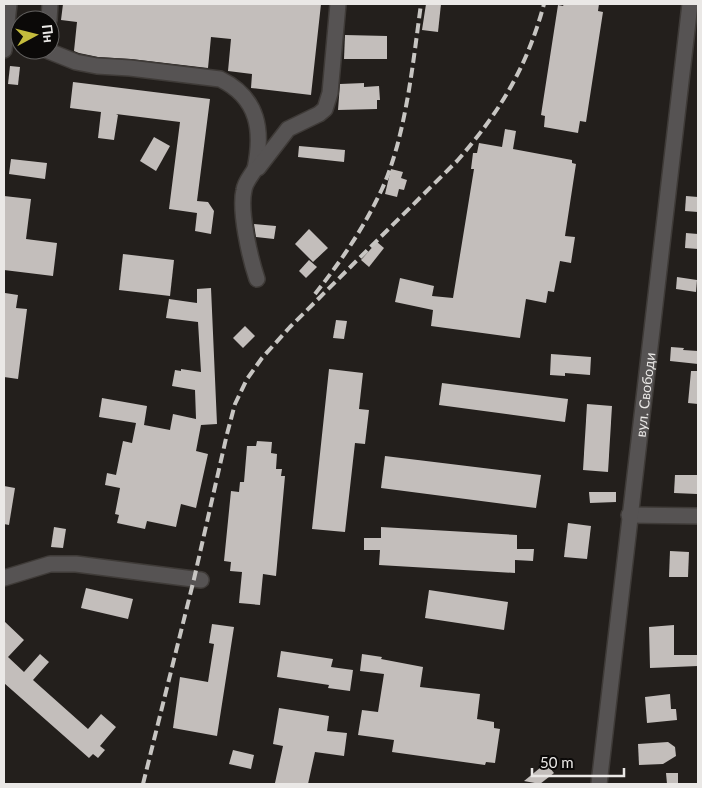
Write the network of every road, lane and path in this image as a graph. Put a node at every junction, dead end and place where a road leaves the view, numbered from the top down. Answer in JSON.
{"nodes":[{"id":1,"x":9,"y":4,"type":"edge"},
{"id":2,"x":338,"y":4,"type":"edge"},
{"id":3,"x":690,"y":4,"type":"edge"},
{"id":4,"x":4,"y":46,"type":"edge"},
{"id":5,"x":60,"y":56,"type":"edge"},
{"id":6,"x":255,"y":169,"type":"junction"},
{"id":7,"x":257,"y":279,"type":"dead end"},
{"id":8,"x":629,"y":515,"type":"junction"},
{"id":9,"x":698,"y":516,"type":"edge"},
{"id":10,"x":4,"y":578,"type":"edge"},
{"id":11,"x":201,"y":580,"type":"dead end"},
{"id":12,"x":599,"y":784,"type":"edge"}],
"edges":[{"from":1,"to":4,"type":"street"},
{"from":2,"to":6,"type":"street"},
{"from":3,"to":8,"type":"street","name":"вул. Свободи"},
{"from":5,"to":6,"type":"street"},
{"from":6,"to":7,"type":"street"},
{"from":8,"to":9,"type":"street"},
{"from":8,"to":12,"type":"street","name":"вул. Свободи"},
{"from":10,"to":11,"type":"street"}]}
